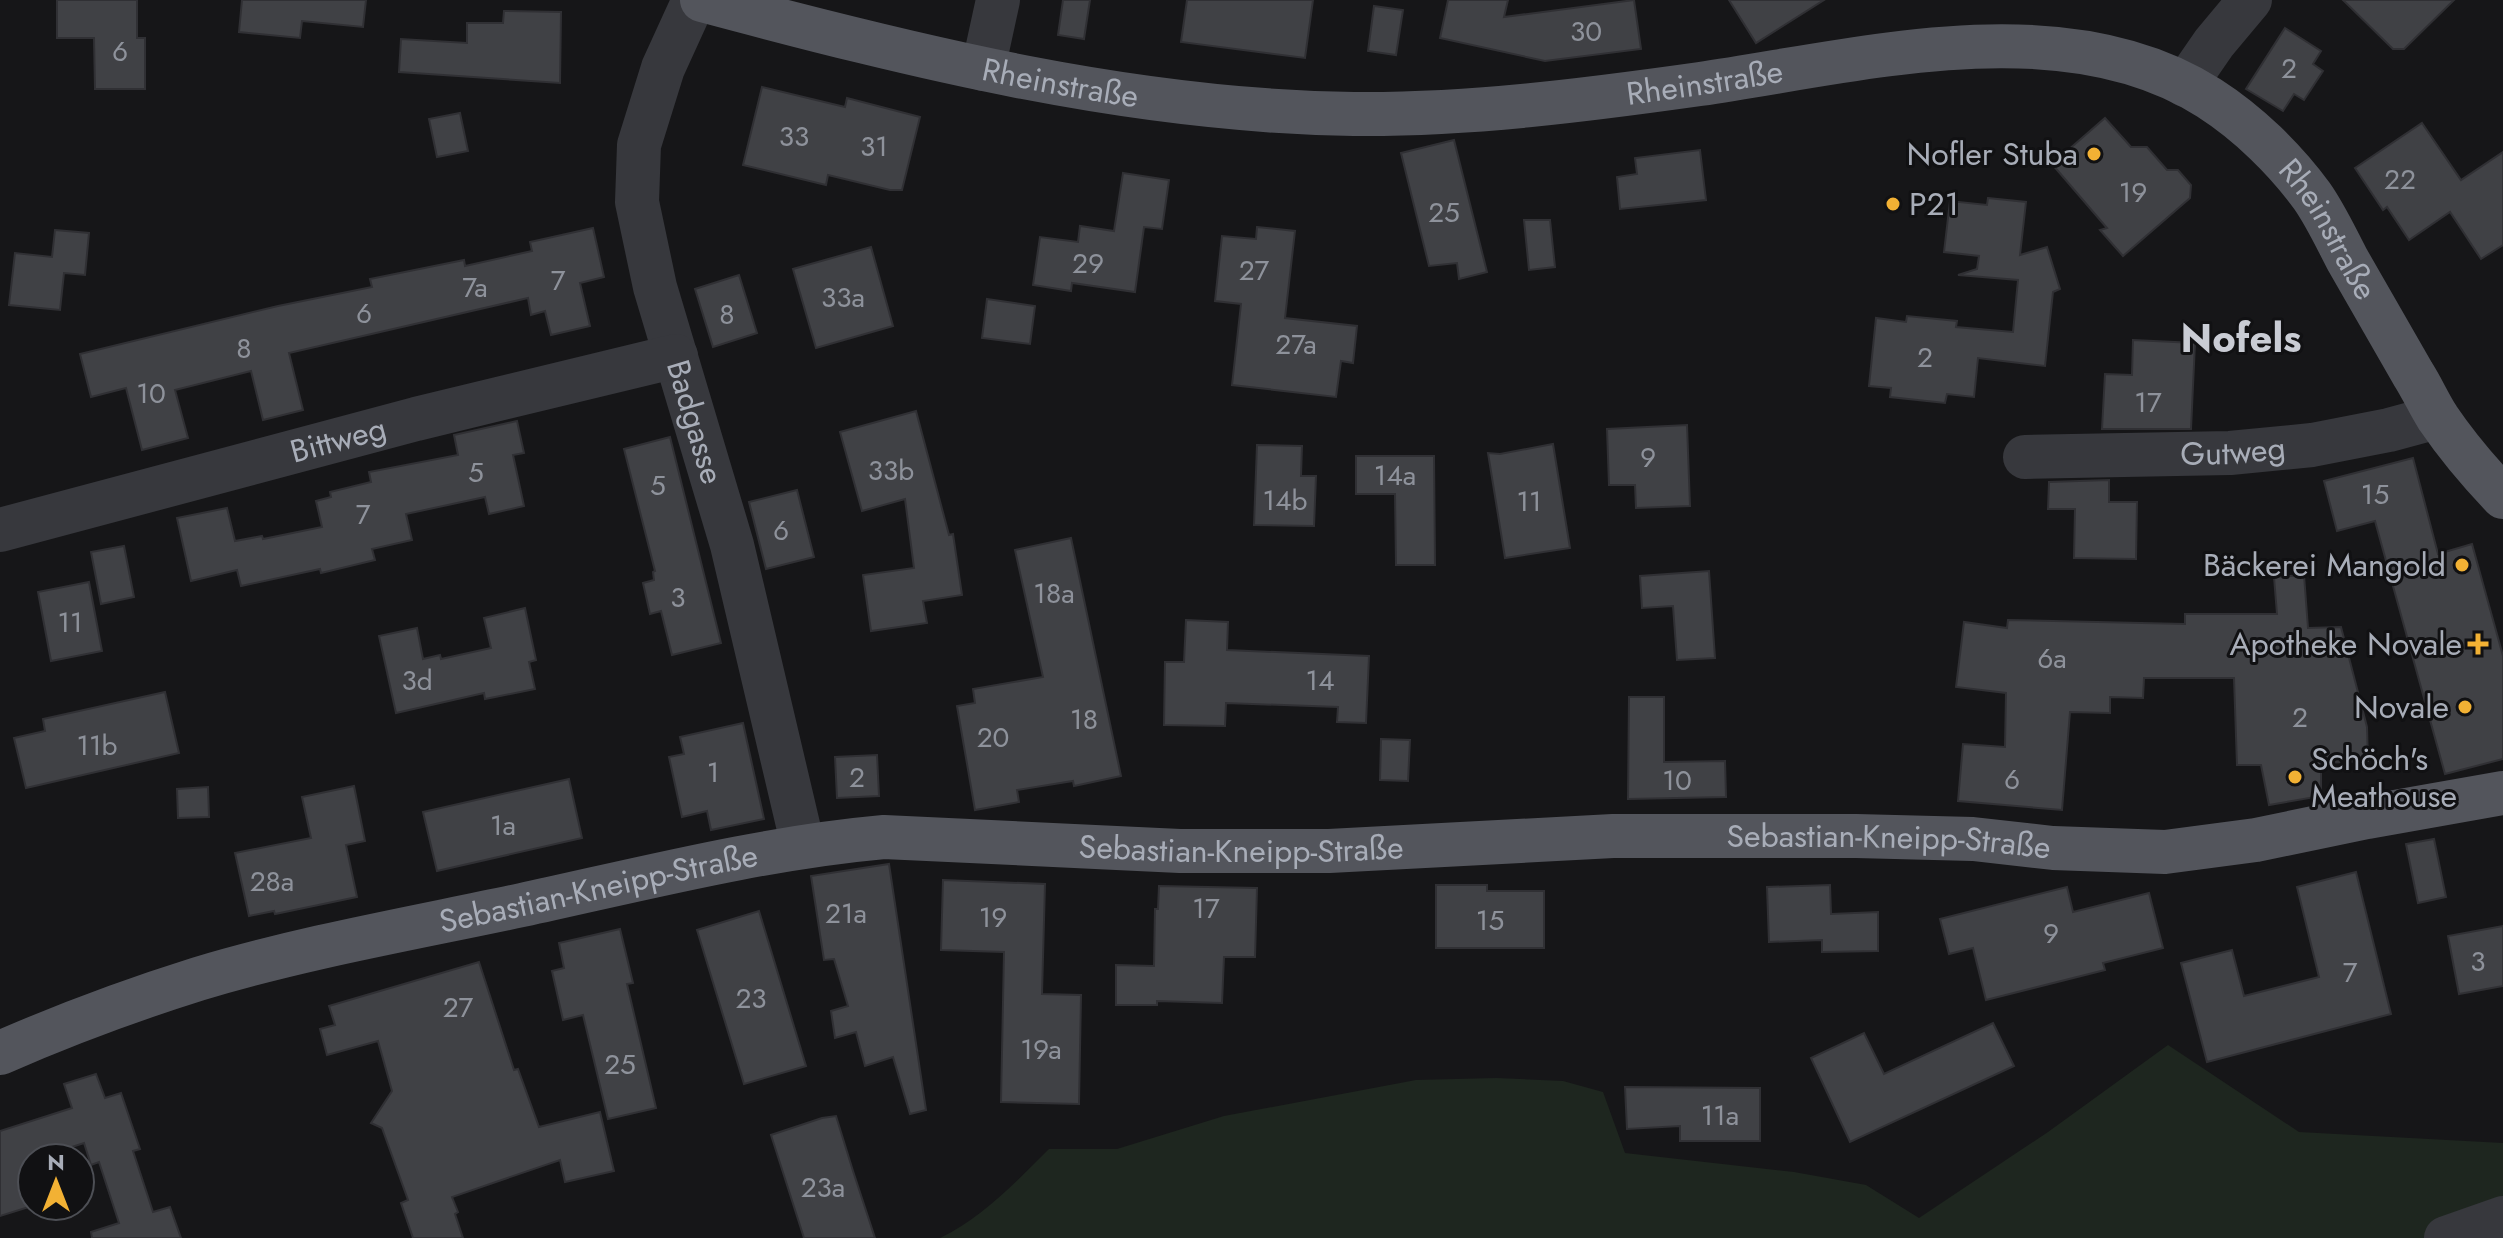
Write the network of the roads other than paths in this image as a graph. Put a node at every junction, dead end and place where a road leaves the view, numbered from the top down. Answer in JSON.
{"nodes":[{"id":1,"x":694,"y":0,"type":"edge"},
{"id":2,"x":702,"y":0,"type":"edge"},
{"id":3,"x":998,"y":0,"type":"edge"},
{"id":4,"x":2250,"y":0,"type":"edge"},
{"id":5,"x":983,"y":69,"type":"junction"},
{"id":6,"x":2185,"y":85,"type":"junction"},
{"id":7,"x":676,"y":356,"type":"junction"},
{"id":8,"x":2437,"y":417,"type":"junction"},
{"id":9,"x":2025,"y":457,"type":"dead end"},
{"id":10,"x":2503,"y":497,"type":"edge"},
{"id":11,"x":0,"y":530,"type":"edge"},
{"id":12,"x":2503,"y":793,"type":"edge"},
{"id":13,"x":803,"y":846,"type":"junction"},
{"id":14,"x":0,"y":1053,"type":"edge"},
{"id":15,"x":2503,"y":1218,"type":"edge"},
{"id":16,"x":2446,"y":1238,"type":"edge"}],
"edges":[{"from":1,"to":7,"type":"street","name":"Badgasse"},
{"from":2,"to":5,"type":"main road","name":"Rheinstraße"},
{"from":3,"to":5,"type":"street"},
{"from":4,"to":6,"type":"street"},
{"from":5,"to":6,"type":"main road","name":"Rheinstraße"},
{"from":6,"to":8,"type":"main road","name":"Rheinstraße"},
{"from":7,"to":11,"type":"street","name":"Bittweg"},
{"from":7,"to":13,"type":"street","name":"Badgasse"},
{"from":8,"to":9,"type":"street","name":"Gutweg"},
{"from":8,"to":10,"type":"main road","name":"Rheinstraße"},
{"from":12,"to":13,"type":"main road","name":"Sebastian-Kneipp-Straße"},
{"from":13,"to":14,"type":"main road","name":"Sebastian-Kneipp-Straße"},
{"from":15,"to":16,"type":"street"}]}
